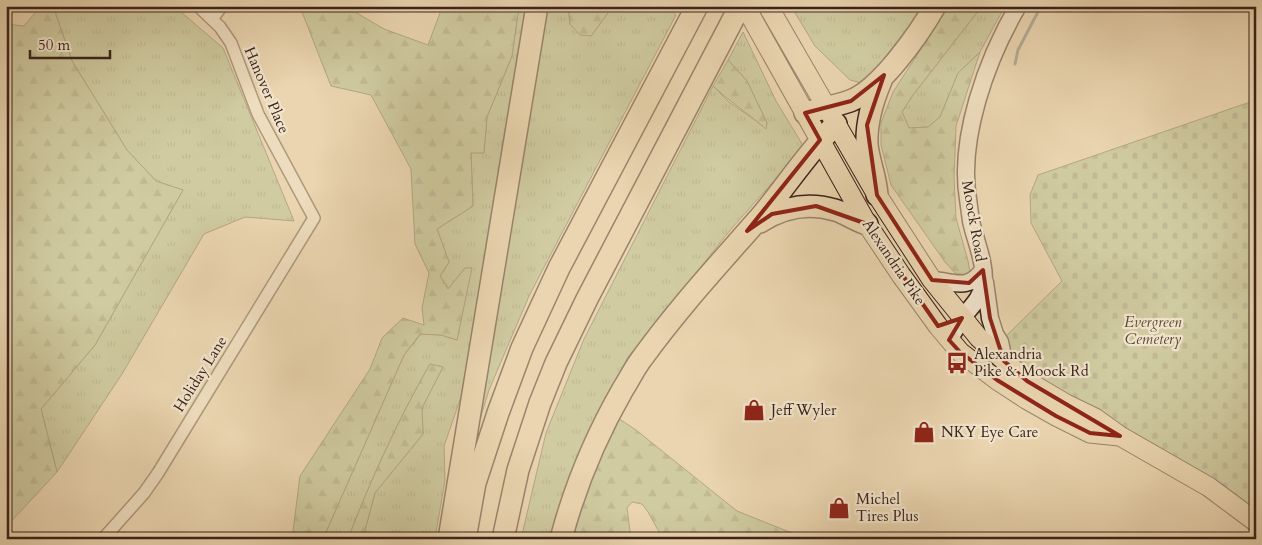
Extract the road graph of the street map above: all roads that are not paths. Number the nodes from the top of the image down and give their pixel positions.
1 (198, 6) edge
2 (222, 6) edge
3 (537, 6) edge
4 (697, 6) edge
5 (740, 6) edge
6 (745, 6) edge
7 (768, 6) edge
8 (935, 6) edge
9 (1018, 6) edge
10 (212, 19) junction
11 (884, 75) junction
12 (805, 113) junction
13 (831, 116) junction
14 (820, 140) junction
15 (877, 195) junction
16 (314, 218) joint
17 (867, 224) junction
18 (747, 231) junction
19 (983, 270) junction
20 (932, 280) junction
21 (962, 318) junction
22 (944, 333) junction
23 (1004, 361) junction
24 (1120, 436) junction
25 (1256, 522) edge
26 (103, 539) edge
27 (449, 539) edge
28 (465, 539) edge
29 (503, 539) edge
30 (561, 539) edge

1 - 10 street, Hanover Place
2 - 10 street
3 - 27 highway
4 - 28 highway
5 - 29 highway
6 - 12 main road, Alexandria Pike
7 - 13 main road, Alexandria Pike
8 - 11 highway
9 - 19 main road, Moock Road
10 - 16 street, Hanover Place
11 - 13 highway
11 - 15 highway
12 - 13 highway
12 - 14 main road, Alexandria Pike
13 - 14 highway
13 - 15 main road, Alexandria Pike
14 - 17 main road, Alexandria Pike
14 - 18 highway
15 - 20 main road, Alexandria Pike
16 - 26 street, Holiday Lane
17 - 18 highway
17 - 22 main road, Alexandria Pike
18 - 30 highway
19 - 20 main road
19 - 21 main road, Moock Road
19 - 23 main road
20 - 21 main road, Alexandria Pike
21 - 22 main road
21 - 23 main road, Alexandria Pike
22 - 24 main road, Alexandria Pike
23 - 24 main road, Alexandria Pike
24 - 25 main road, Alexandria Pike

